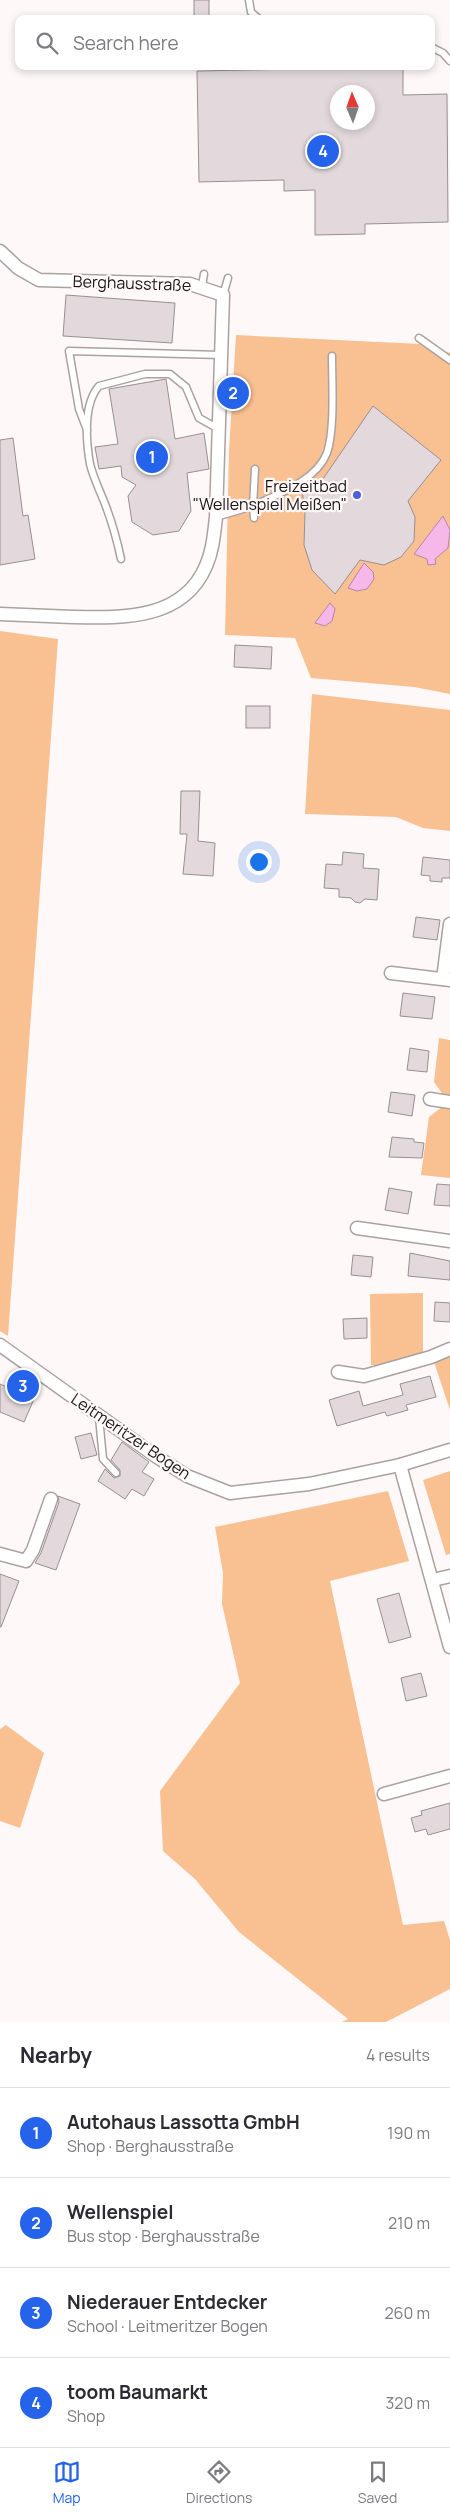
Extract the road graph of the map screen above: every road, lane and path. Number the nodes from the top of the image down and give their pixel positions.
1 (249, 0) edge
2 (255, 15) edge
3 (435, 49) edge
4 (450, 62) edge
5 (0, 251) edge
6 (228, 278) dead end
7 (223, 295) junction
8 (419, 338) dead end
9 (221, 355) junction
10 (332, 356) dead end
11 (450, 360) edge
12 (219, 429) junction
13 (88, 433) junction
14 (255, 469) dead end
15 (253, 506) junction
16 (216, 517) junction
17 (254, 518) dead end
18 (121, 559) dead end
19 (0, 614) edge
20 (450, 924) edge
21 (391, 972) dead end
22 (447, 980) edge
23 (430, 1099) dead end
24 (450, 1102) edge
25 (357, 1228) dead end
26 (450, 1241) edge
27 (0, 1345) edge
28 (450, 1349) edge
29 (338, 1372) dead end
30 (99, 1416) junction
31 (450, 1450) edge
32 (400, 1465) junction
33 (116, 1473) dead end
34 (51, 1499) dead end
35 (0, 1554) edge
36 (450, 1576) edge
37 (433, 1580) junction
38 (450, 1647) edge
39 (450, 1776) edge
40 (384, 1794) dead end

1 - 2 lane
3 - 4 lane
5 - 7 street, Berghausstraße
6 - 7 lane
7 - 9 street
8 - 11 lane
9 - 12 street
9 - 13 lane
10 - 15 lane
12 - 13 lane
12 - 16 street
13 - 18 lane
14 - 15 lane
15 - 16 lane
15 - 17 lane
16 - 19 street
20 - 22 street
21 - 22 street
23 - 24 street
25 - 26 street
27 - 30 street, Leitmeritzer Bogen
28 - 29 street
30 - 32 street, Leitmeritzer Bogen
30 - 33 lane
31 - 32 street, Leitmeritzer Bogen
32 - 37 street
34 - 35 street
36 - 37 street
37 - 38 street
39 - 40 street

